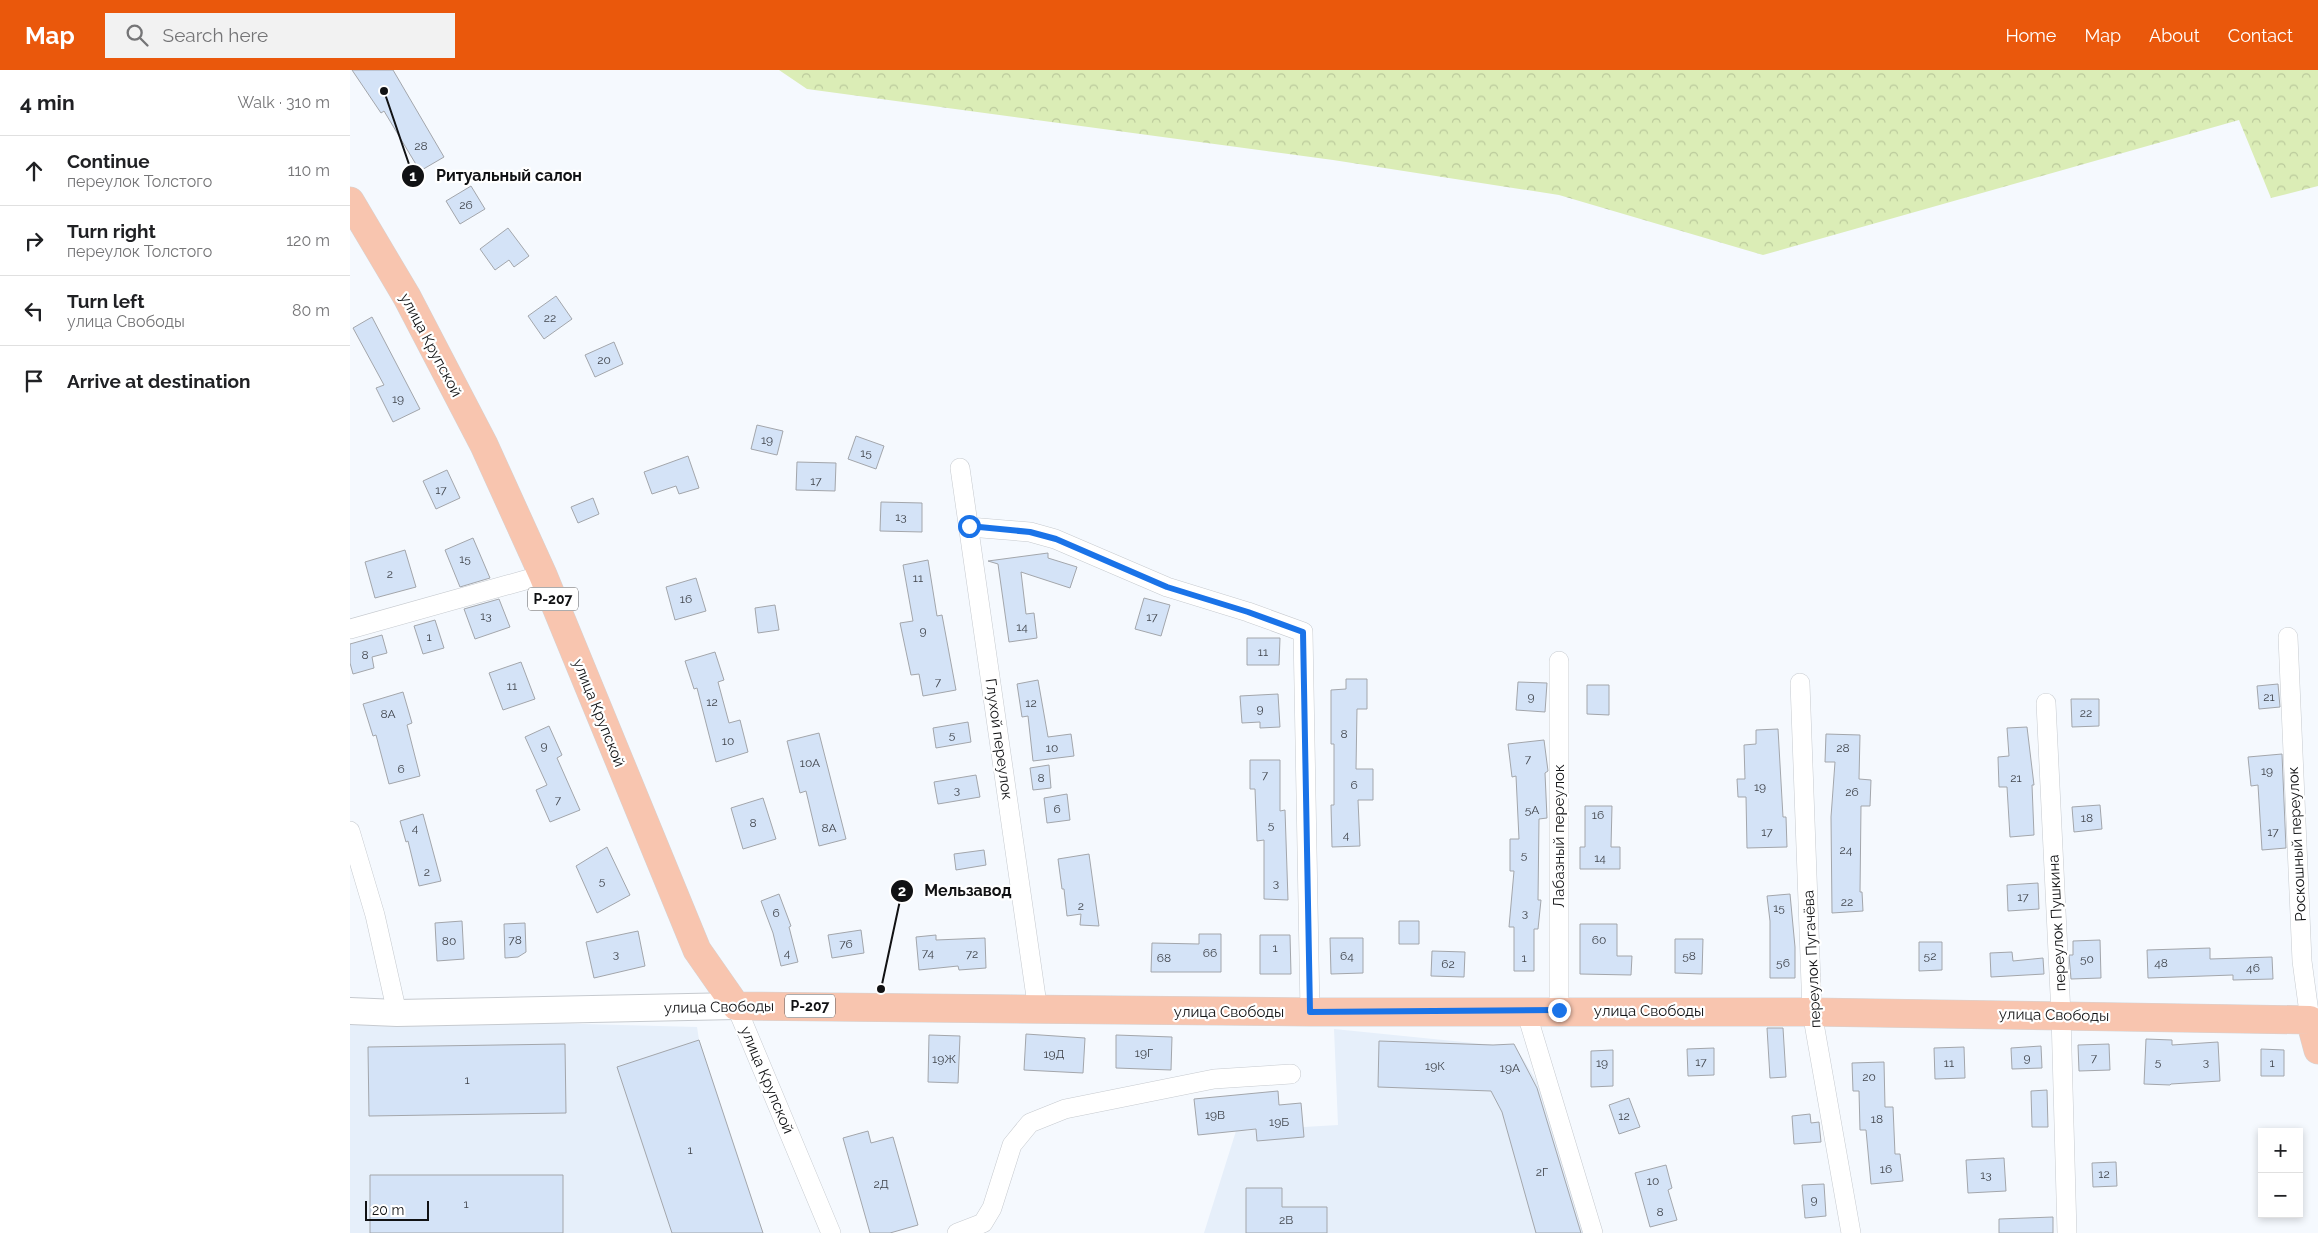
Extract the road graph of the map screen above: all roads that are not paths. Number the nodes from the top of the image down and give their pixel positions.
1 (350, 201) edge
2 (960, 468) dead end
3 (969, 526) junction
4 (543, 575) junction
5 (350, 629) edge
6 (2288, 637) dead end
7 (1559, 661) dead end
8 (1800, 683) dead end
9 (2046, 703) dead end
10 (350, 831) edge
11 (736, 1006) junction
12 (1559, 1010) junction
13 (350, 1011) edge
14 (1038, 1011) junction
15 (1526, 1011) junction
16 (1310, 1012) junction
17 (1812, 1012) junction
18 (397, 1013) junction
19 (2061, 1015) junction
20 (2314, 1020) edge
21 (2318, 1050) edge
22 (1291, 1074) dead end
23 (830, 1233) edge
24 (957, 1233) edge
25 (1593, 1233) edge
26 (1851, 1233) edge
27 (2067, 1233) edge

1 - 4 main road, улица Крупской / Р-207
2 - 3 street, Глухой переулок
3 - 14 street, Глухой переулок
3 - 16 street
4 - 5 street
4 - 11 main road, улица Крупской / Р-207
6 - 20 street, Роскошный переулок
7 - 12 street, Лабазный переулок
8 - 17 street, переулок Пугачёва
9 - 19 street, переулок Пушкина
10 - 18 street
11 - 14 main road, улица Свободы / Р-207
11 - 18 street, улица Свободы
11 - 23 street, улица Крупской
12 - 15 main road, улица Свободы / Р-207
12 - 17 main road, улица Свободы / Р-207
13 - 18 street, улица Свободы
14 - 16 main road, улица Свободы / Р-207
15 - 16 main road, улица Свободы / Р-207
15 - 25 street
17 - 19 main road, улица Свободы / Р-207
17 - 26 street, переулок Пугачёва
19 - 20 main road, улица Свободы / Р-207
19 - 27 street, переулок Пушкина
20 - 21 main road, Роскошный переулок
22 - 24 street

